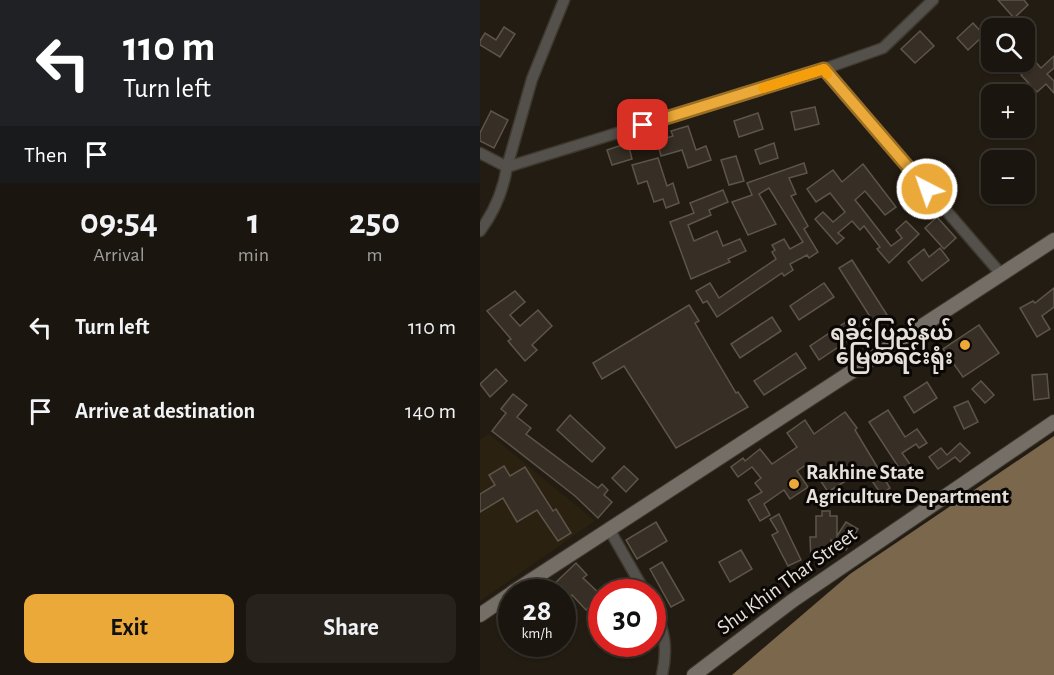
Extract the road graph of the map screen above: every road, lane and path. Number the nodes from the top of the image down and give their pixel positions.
1 (564, 0) edge
2 (933, 0) edge
3 (824, 69) junction
4 (480, 153) edge
5 (507, 167) junction
6 (480, 231) edge
7 (1054, 240) edge
8 (1001, 274) junction
9 (1054, 422) edge
10 (609, 529) junction
11 (533, 579) edge
12 (638, 579) edge
13 (498, 603) edge
14 (480, 615) edge
15 (664, 657) edge
16 (662, 675) edge
17 (694, 675) edge

1 - 5 street
2 - 3 street
3 - 5 street
3 - 8 street
4 - 5 street
5 - 6 street
7 - 8 street
8 - 10 street
9 - 17 street, Shu Khin Thar Street
10 - 11 street
10 - 12 street
13 - 14 street
15 - 16 street

